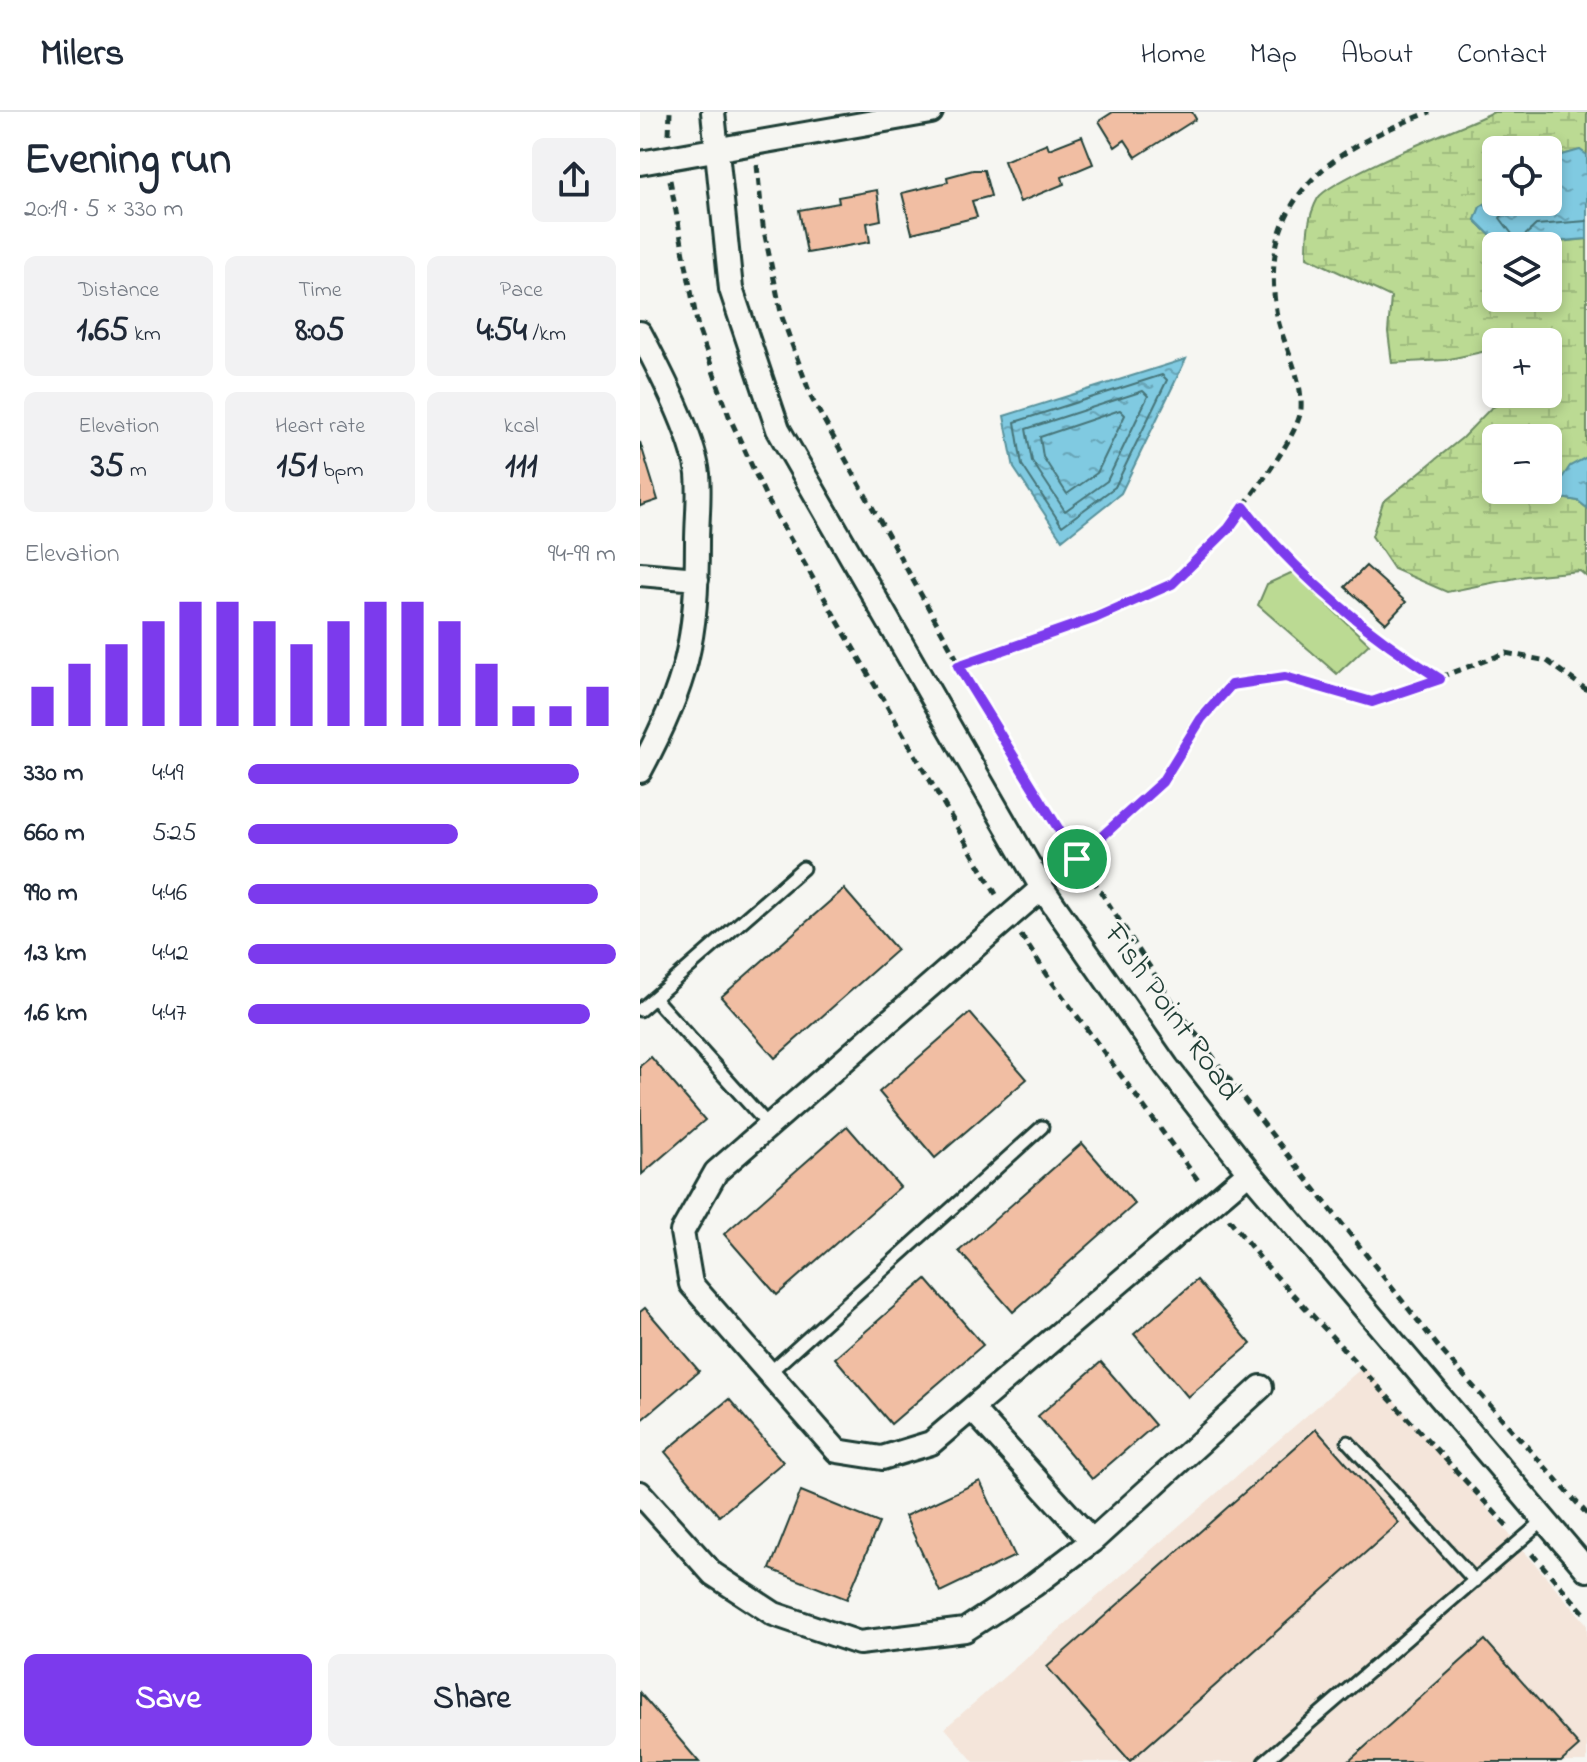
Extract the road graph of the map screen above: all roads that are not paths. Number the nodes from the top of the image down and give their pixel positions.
1 (713, 112) edge
2 (931, 112) edge
3 (715, 151) junction
4 (640, 163) edge
5 (640, 333) edge
6 (640, 574) edge
7 (697, 579) junction
8 (640, 771) edge
9 (803, 868) dead end
10 (1042, 888) junction
11 (654, 998) junction
12 (640, 1010) edge
13 (769, 1126) junction
14 (1042, 1127) dead end
15 (1249, 1172) junction
16 (769, 1373) junction
17 (1261, 1387) dead end
18 (973, 1410) junction
19 (1348, 1442) dead end
20 (640, 1493) edge
21 (1543, 1521) junction
22 (1092, 1541) junction
23 (1587, 1570) edge
24 (1475, 1581) junction
25 (1264, 1762) edge

1 - 3 street, Fish Point Road
2 - 3 street
3 - 4 street
3 - 10 street, Fish Point Road
5 - 7 street
6 - 7 street
7 - 8 street
9 - 11 lane
10 - 13 street
10 - 15 street, Fish Point Road
11 - 12 lane
11 - 13 lane
13 - 16 street
14 - 16 lane
15 - 18 street
15 - 21 street, Fish Point Road
16 - 18 street
17 - 22 street
18 - 22 street
19 - 24 lane
20 - 22 street
21 - 23 street, Fish Point Road
21 - 24 lane
24 - 25 lane

